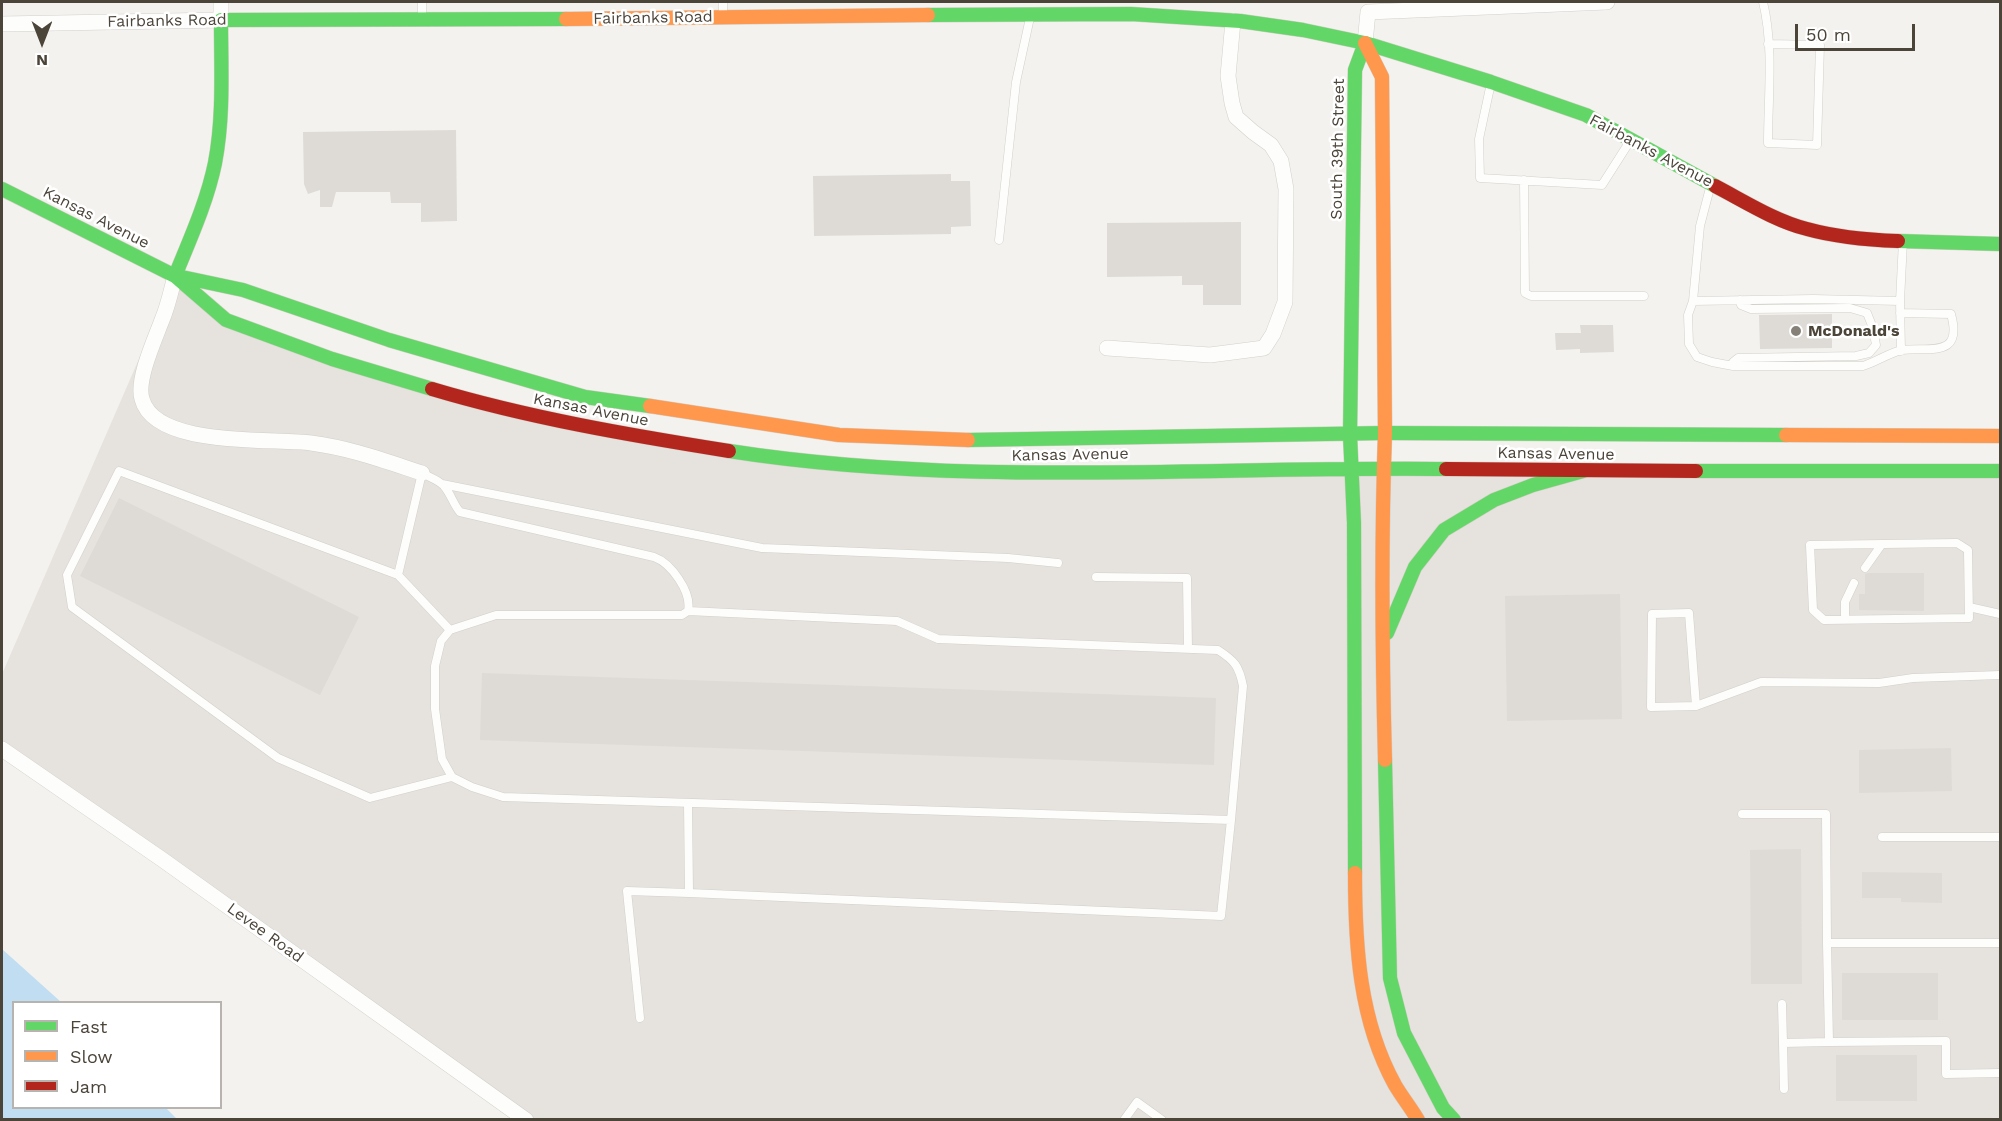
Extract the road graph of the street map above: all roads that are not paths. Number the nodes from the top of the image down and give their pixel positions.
1 (221, 2) edge
2 (422, 2) edge
3 (723, 2) edge
4 (1607, 2) edge
5 (1763, 2) edge
6 (1059, 7) edge
7 (1390, 8) edge
8 (1031, 13) junction
9 (723, 17) junction
10 (221, 20) junction
11 (422, 21) junction
12 (1233, 21) junction
13 (2, 24) edge
14 (1303, 30) joint
15 (1365, 43) junction
16 (1768, 44) junction
17 (1491, 81) junction
18 (1631, 140) junction
19 (1524, 180) junction
20 (1711, 184) junction
21 (2, 189) edge
22 (999, 240) dead end
23 (1903, 241) junction
24 (2001, 244) edge
25 (175, 276) junction
26 (1644, 296) dead end
27 (1740, 300) junction
28 (1693, 301) junction
29 (1900, 301) junction
30 (1900, 313) junction
31 (1107, 348) dead end
32 (1901, 351) junction
33 (1733, 366) junction
34 (1385, 434) junction
35 (1350, 435) junction
36 (2001, 436) edge
37 (1352, 468) junction
38 (1383, 469) junction
39 (1583, 471) junction
40 (2001, 471) edge
41 (422, 473) junction
42 (442, 484) junction
43 (1882, 544) junction
44 (1059, 563) dead end
45 (1865, 568) dead end
46 (398, 574) junction
47 (1096, 577) dead end
48 (1854, 583) dead end
49 (1969, 608) junction
50 (688, 611) junction
51 (2001, 614) edge
52 (1845, 619) junction
53 (450, 630) junction
54 (1382, 644) junction
55 (1188, 649) junction
56 (2001, 675) edge
57 (1696, 706) junction
58 (2, 748) edge
59 (452, 777) junction
60 (688, 803) junction
61 (1742, 814) dead end
62 (1231, 820) junction
63 (1882, 837) dead end
64 (2001, 837) edge
65 (689, 892) junction
66 (1827, 943) junction
67 (2001, 943) edge
68 (1782, 1004) dead end
69 (640, 1017) dead end
70 (1829, 1042) junction
71 (1783, 1043) junction
72 (2001, 1072) edge
73 (1784, 1089) dead end
74 (526, 1119) edge
75 (1124, 1119) edge
76 (1162, 1119) edge
77 (1418, 1119) edge
78 (1454, 1119) edge

1 - 10 street
2 - 11 lane
3 - 9 lane
4 - 7 street
5 - 16 lane
6 - 8 main road, Fairbanks Road
6 - 12 main road, Fairbanks Road
7 - 15 street
8 - 9 main road, Fairbanks Road
8 - 22 lane
9 - 11 main road, Fairbanks Road
10 - 11 main road, Fairbanks Road
10 - 13 street, Fairbanks Road
10 - 25 main road
12 - 14 main road, Fairbanks Road
12 - 31 street
14 - 15 main road, Fairbanks Avenue
15 - 17 main road, Fairbanks Avenue
15 - 34 main road
15 - 35 main road, South 39th Street
16 - 16 lane
17 - 18 main road, Fairbanks Avenue
17 - 19 lane
18 - 19 lane
18 - 20 main road, Fairbanks Avenue
19 - 26 lane
20 - 23 main road, Fairbanks Avenue
20 - 28 lane
21 - 25 main road, Kansas Avenue
23 - 24 main road, Fairbanks Avenue
23 - 29 lane
25 - 35 main road, Kansas Avenue
25 - 37 main road, Kansas Avenue
25 - 41 street
27 - 28 lane
27 - 29 lane
27 - 33 lane
28 - 33 lane
29 - 30 lane
30 - 32 lane
30 - 32 lane
32 - 33 lane
34 - 35 main road, Kansas Avenue
34 - 36 main road, Kansas Avenue
34 - 38 main road
35 - 37 main road, South 39th Street
37 - 38 main road, Kansas Avenue
37 - 77 main road, South 39th Street
38 - 39 main road, Kansas Avenue
38 - 54 main road
39 - 40 main road, Kansas Avenue
39 - 54 main road
41 - 42 lane
41 - 46 lane
42 - 44 lane
42 - 50 lane
43 - 45 lane
43 - 49 lane
43 - 52 lane
46 - 53 lane
46 - 59 lane
47 - 55 lane
48 - 52 lane
49 - 51 lane
49 - 52 lane
50 - 53 lane
50 - 55 lane
53 - 59 lane
54 - 78 main road
55 - 62 lane
56 - 57 lane
57 - 57 lane
58 - 74 street, Levee Road
59 - 60 lane
60 - 62 lane
60 - 65 lane
61 - 66 lane
62 - 65 lane
63 - 64 lane
65 - 69 lane
66 - 67 lane
66 - 70 lane
68 - 71 lane
70 - 71 lane
70 - 72 lane
71 - 73 lane
75 - 76 lane

